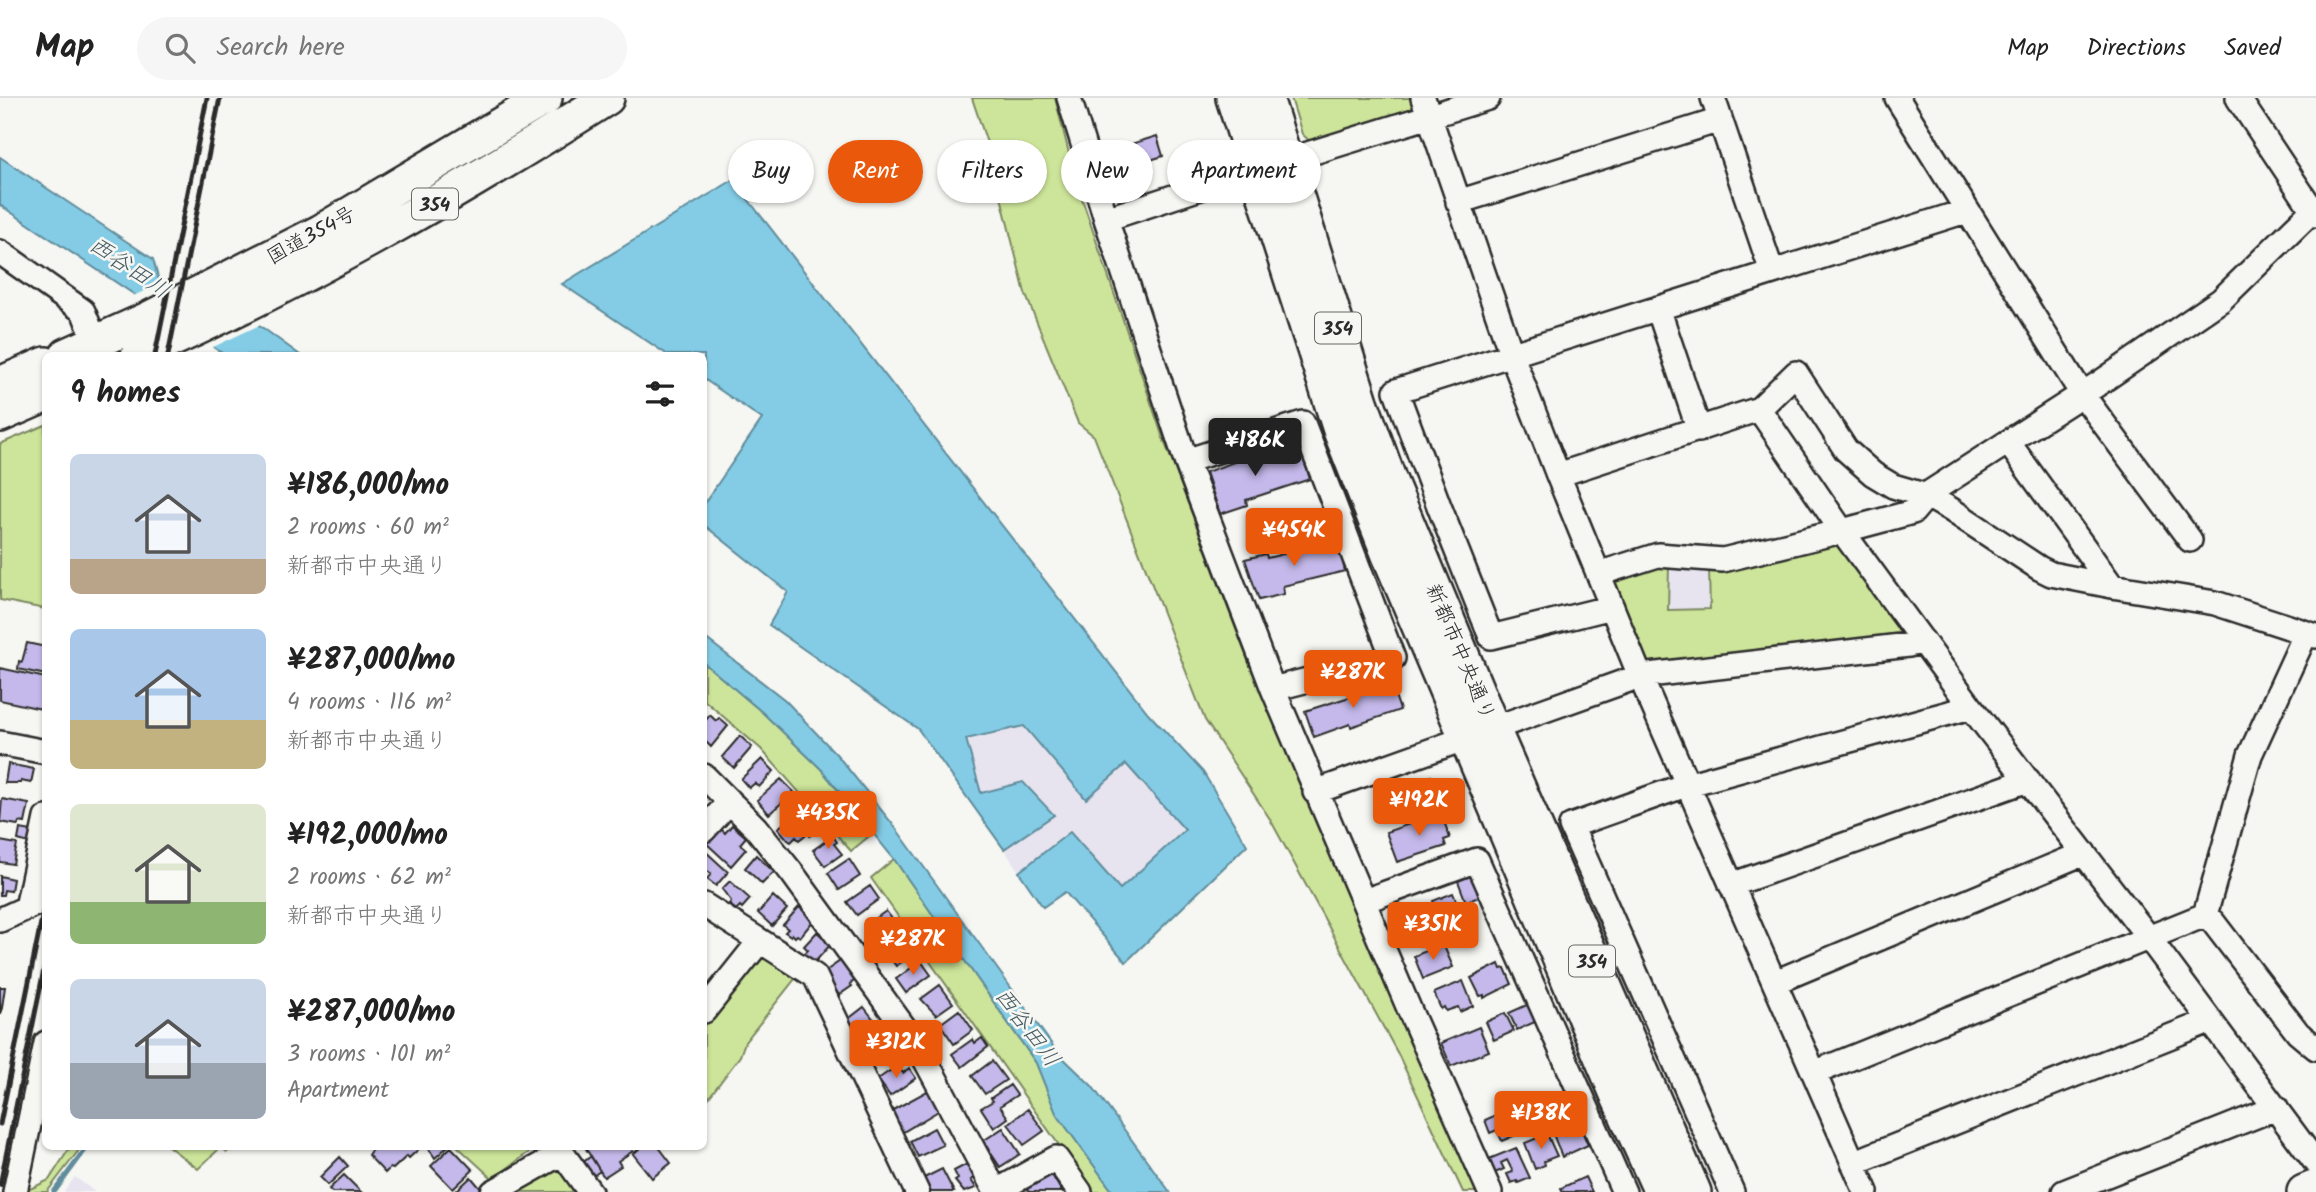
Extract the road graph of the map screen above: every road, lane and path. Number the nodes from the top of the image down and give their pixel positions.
1 (545, 98) edge
2 (607, 98) edge
3 (1069, 98) edge
4 (1233, 98) edge
5 (1266, 98) edge
6 (1489, 98) edge
7 (1897, 98) edge
8 (2238, 98) edge
9 (1426, 107) edge
10 (1717, 109) edge
11 (1256, 140) edge
12 (1269, 140) edge
13 (1321, 146) edge
14 (1167, 199) edge
15 (1458, 202) junction
16 (1280, 203) edge
17 (1966, 211) junction
18 (2314, 212) edge
19 (1106, 219) junction
20 (0, 252) edge
21 (1772, 272) junction
22 (1658, 309) junction
23 (88, 351) edge
24 (145, 352) edge
25 (1513, 356) junction
26 (42, 366) edge
27 (0, 383) edge
28 (2082, 394) junction
29 (42, 397) edge
30 (1759, 409) junction
31 (0, 415) edge
32 (1699, 429) junction
33 (2008, 442) junction
34 (1186, 461) junction
35 (1558, 475) junction
36 (1927, 496) junction
37 (1842, 531) junction
38 (2190, 540) dead end
39 (1598, 574) junction
40 (2112, 586) junction
41 (1612, 607) junction
42 (2311, 634) edge
43 (1923, 641) junction
44 (1640, 676) junction
45 (1273, 689) junction
46 (1971, 707) junction
47 (1480, 734) junction
48 (0, 743) edge
49 (42, 751) edge
50 (707, 779) edge
51 (2028, 780) junction
52 (1686, 785) junction
53 (1315, 792) junction
54 (730, 801) junction
55 (707, 827) edge
56 (42, 852) edge
57 (2084, 853) junction
58 (1731, 885) junction
59 (1364, 901) junction
60 (36, 903) edge
61 (707, 907) edge
62 (2205, 915) junction
63 (0, 920) edge
64 (2149, 938) junction
65 (759, 942) junction
66 (1775, 982) junction
67 (707, 1007) edge
68 (2209, 1021) junction
69 (2316, 1048) edge
70 (42, 1062) edge
71 (1815, 1073) junction
72 (2276, 1108) junction
73 (568, 1150) edge
74 (1853, 1163) junction
75 (2316, 1163) edge
76 (2316, 1187) edge
77 (15, 1192) edge
78 (493, 1192) edge
79 (590, 1192) edge
80 (918, 1192) edge
81 (996, 1192) edge
82 (1080, 1192) edge
83 (1490, 1192) edge
84 (1623, 1192) edge
85 (1661, 1192) edge
86 (1694, 1192) edge
87 (1732, 1192) edge
88 (1866, 1192) edge
89 (2064, 1192) edge
90 (2304, 1192) edge

1 - 23 highway, 国道354号 / 354
2 - 24 highway, 国道354号 / 354
3 - 19 street
4 - 11 highway, 新都市中央通り / 354
5 - 12 highway, 新都市中央通り / 354
6 - 9 street
7 - 17 street
8 - 18 street
9 - 13 street
9 - 15 street
10 - 15 street
10 - 21 street
14 - 19 street
15 - 25 street
16 - 47 highway, 新都市中央通り / 354
17 - 21 street
17 - 28 street
18 - 28 street
19 - 34 street
20 - 23 street
21 - 22 street
22 - 25 street
22 - 32 street
25 - 35 street
25 - 41 street
26 - 27 highway
28 - 33 street
28 - 38 street
29 - 31 highway
30 - 32 street
30 - 36 street
30 - 37 street
32 - 35 street
33 - 36 street
33 - 40 street
34 - 45 street
34 - 45 street
35 - 39 street
36 - 37 street
36 - 40 street
37 - 39 street
37 - 43 street
39 - 41 street
40 - 42 street
41 - 44 street
42 - 62 street
43 - 44 street
43 - 46 street
44 - 47 street
44 - 52 street
45 - 53 street
46 - 51 street
46 - 52 street
47 - 53 street
47 - 85 highway, 新都市中央通り / 354
47 - 86 highway, 新都市中央通り / 354
48 - 49 street
50 - 54 street
51 - 57 street
51 - 58 street
52 - 58 street
52 - 87 street
53 - 59 street
54 - 55 street
54 - 81 street
56 - 60 street
57 - 64 street
57 - 66 street
58 - 66 street
59 - 83 street
59 - 84 street
60 - 63 street
61 - 65 street
62 - 64 street
62 - 69 street
64 - 68 street
64 - 71 street
65 - 67 street
65 - 80 street
66 - 71 street
68 - 72 street
68 - 74 street
70 - 77 street
71 - 74 street
72 - 75 street
72 - 89 street
73 - 78 street
73 - 79 street
74 - 88 street
76 - 90 highway
81 - 82 street

